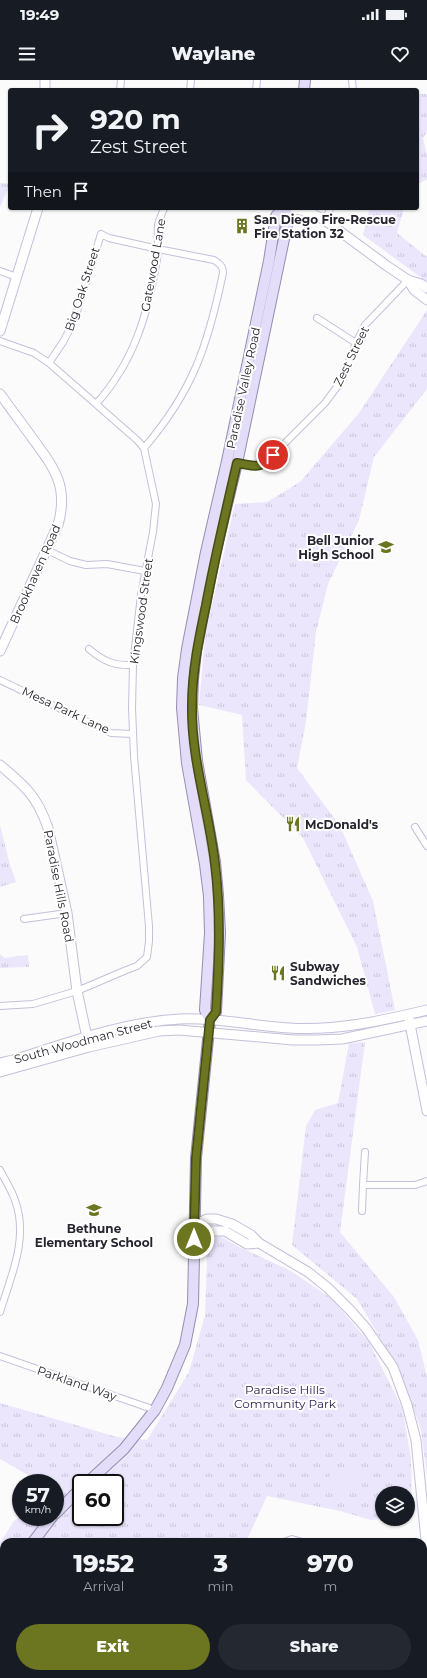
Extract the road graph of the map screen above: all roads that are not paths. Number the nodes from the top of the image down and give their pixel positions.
1 (37, 210) edge
2 (163, 210) edge
3 (283, 210) edge
4 (286, 210) edge
5 (300, 210) edge
6 (329, 210) edge
7 (326, 221) junction
8 (158, 249) junction
9 (0, 271) edge
10 (17, 277) junction
11 (408, 280) junction
12 (427, 288) edge
13 (427, 300) edge
14 (317, 318) dead end
15 (0, 331) edge
16 (0, 341) edge
17 (356, 343) junction
18 (49, 363) junction
19 (0, 394) edge
20 (96, 404) junction
21 (144, 448) junction
22 (237, 463) junction
23 (47, 550) junction
24 (145, 571) junction
25 (89, 649) dead end
26 (0, 651) edge
27 (133, 665) junction
28 (0, 680) edge
29 (133, 734) junction
30 (0, 765) edge
31 (415, 827) dead end
32 (427, 846) edge
33 (67, 913) junction
34 (24, 919) dead end
35 (77, 992) junction
36 (0, 1006) edge
37 (427, 1010) edge
38 (408, 1015) junction
39 (210, 1020) junction
40 (427, 1021) edge
41 (410, 1024) junction
42 (209, 1032) junction
43 (87, 1037) junction
44 (89, 1047) junction
45 (0, 1063) edge
46 (0, 1072) edge
47 (427, 1111) edge
48 (365, 1152) dead end
49 (0, 1170) edge
50 (427, 1181) edge
51 (363, 1185) junction
52 (362, 1211) dead end
53 (194, 1226) junction
54 (0, 1312) edge
55 (0, 1356) edge
56 (155, 1410) junction
57 (97, 1474) edge
58 (72, 1497) edge
59 (64, 1505) edge
60 (45, 1526) edge
61 (36, 1538) edge
62 (425, 1538) edge

1 - 10 street
2 - 8 street, Gatewood Lane
3 - 39 main road, Paradise Valley Road
4 - 22 main road, Paradise Valley Road
5 - 7 street
6 - 7 street
7 - 11 street
8 - 18 street, Big Oak Street
8 - 20 street, Gatewood Lane
8 - 21 street
9 - 10 street
10 - 15 street
11 - 12 street
11 - 13 street
11 - 17 street, Zest Street
14 - 17 street
16 - 18 street
17 - 22 street, Zest Street
18 - 20 street
19 - 23 street, Brookhaven Road
20 - 21 street
21 - 24 street, Kingswood Street
22 - 39 main road, Paradise Valley Road
23 - 24 street
23 - 26 street, Brookhaven Road
24 - 27 street, Kingswood Street
25 - 27 street
27 - 29 street, Kingswood Street
28 - 29 street, Mesa Park Lane
29 - 35 street, Kingswood Street
30 - 33 street, Paradise Hills Road
31 - 32 street
33 - 34 street
33 - 35 street, Paradise Hills Road
35 - 36 street
35 - 43 street, Paradise Hills Road
37 - 38 street, South Woodman Street
38 - 39 street, South Woodman Street
38 - 41 street
39 - 42 main road, Paradise Valley Road
39 - 43 street, South Woodman Street
40 - 41 street, South Woodman Street
41 - 42 street, South Woodman Street
41 - 47 street
42 - 44 street, South Woodman Street
42 - 53 main road, Paradise Valley Road
43 - 44 street, Paradise Hills Road
43 - 45 street, South Woodman Street
44 - 46 street, South Woodman Street
48 - 51 street
49 - 54 street
50 - 51 street
51 - 52 street
53 - 56 main road, Paradise Valley Road
53 - 62 street
55 - 56 street, Parkland Way
56 - 57 main road, Paradise Valley Road
58 - 59 main road
60 - 61 main road

